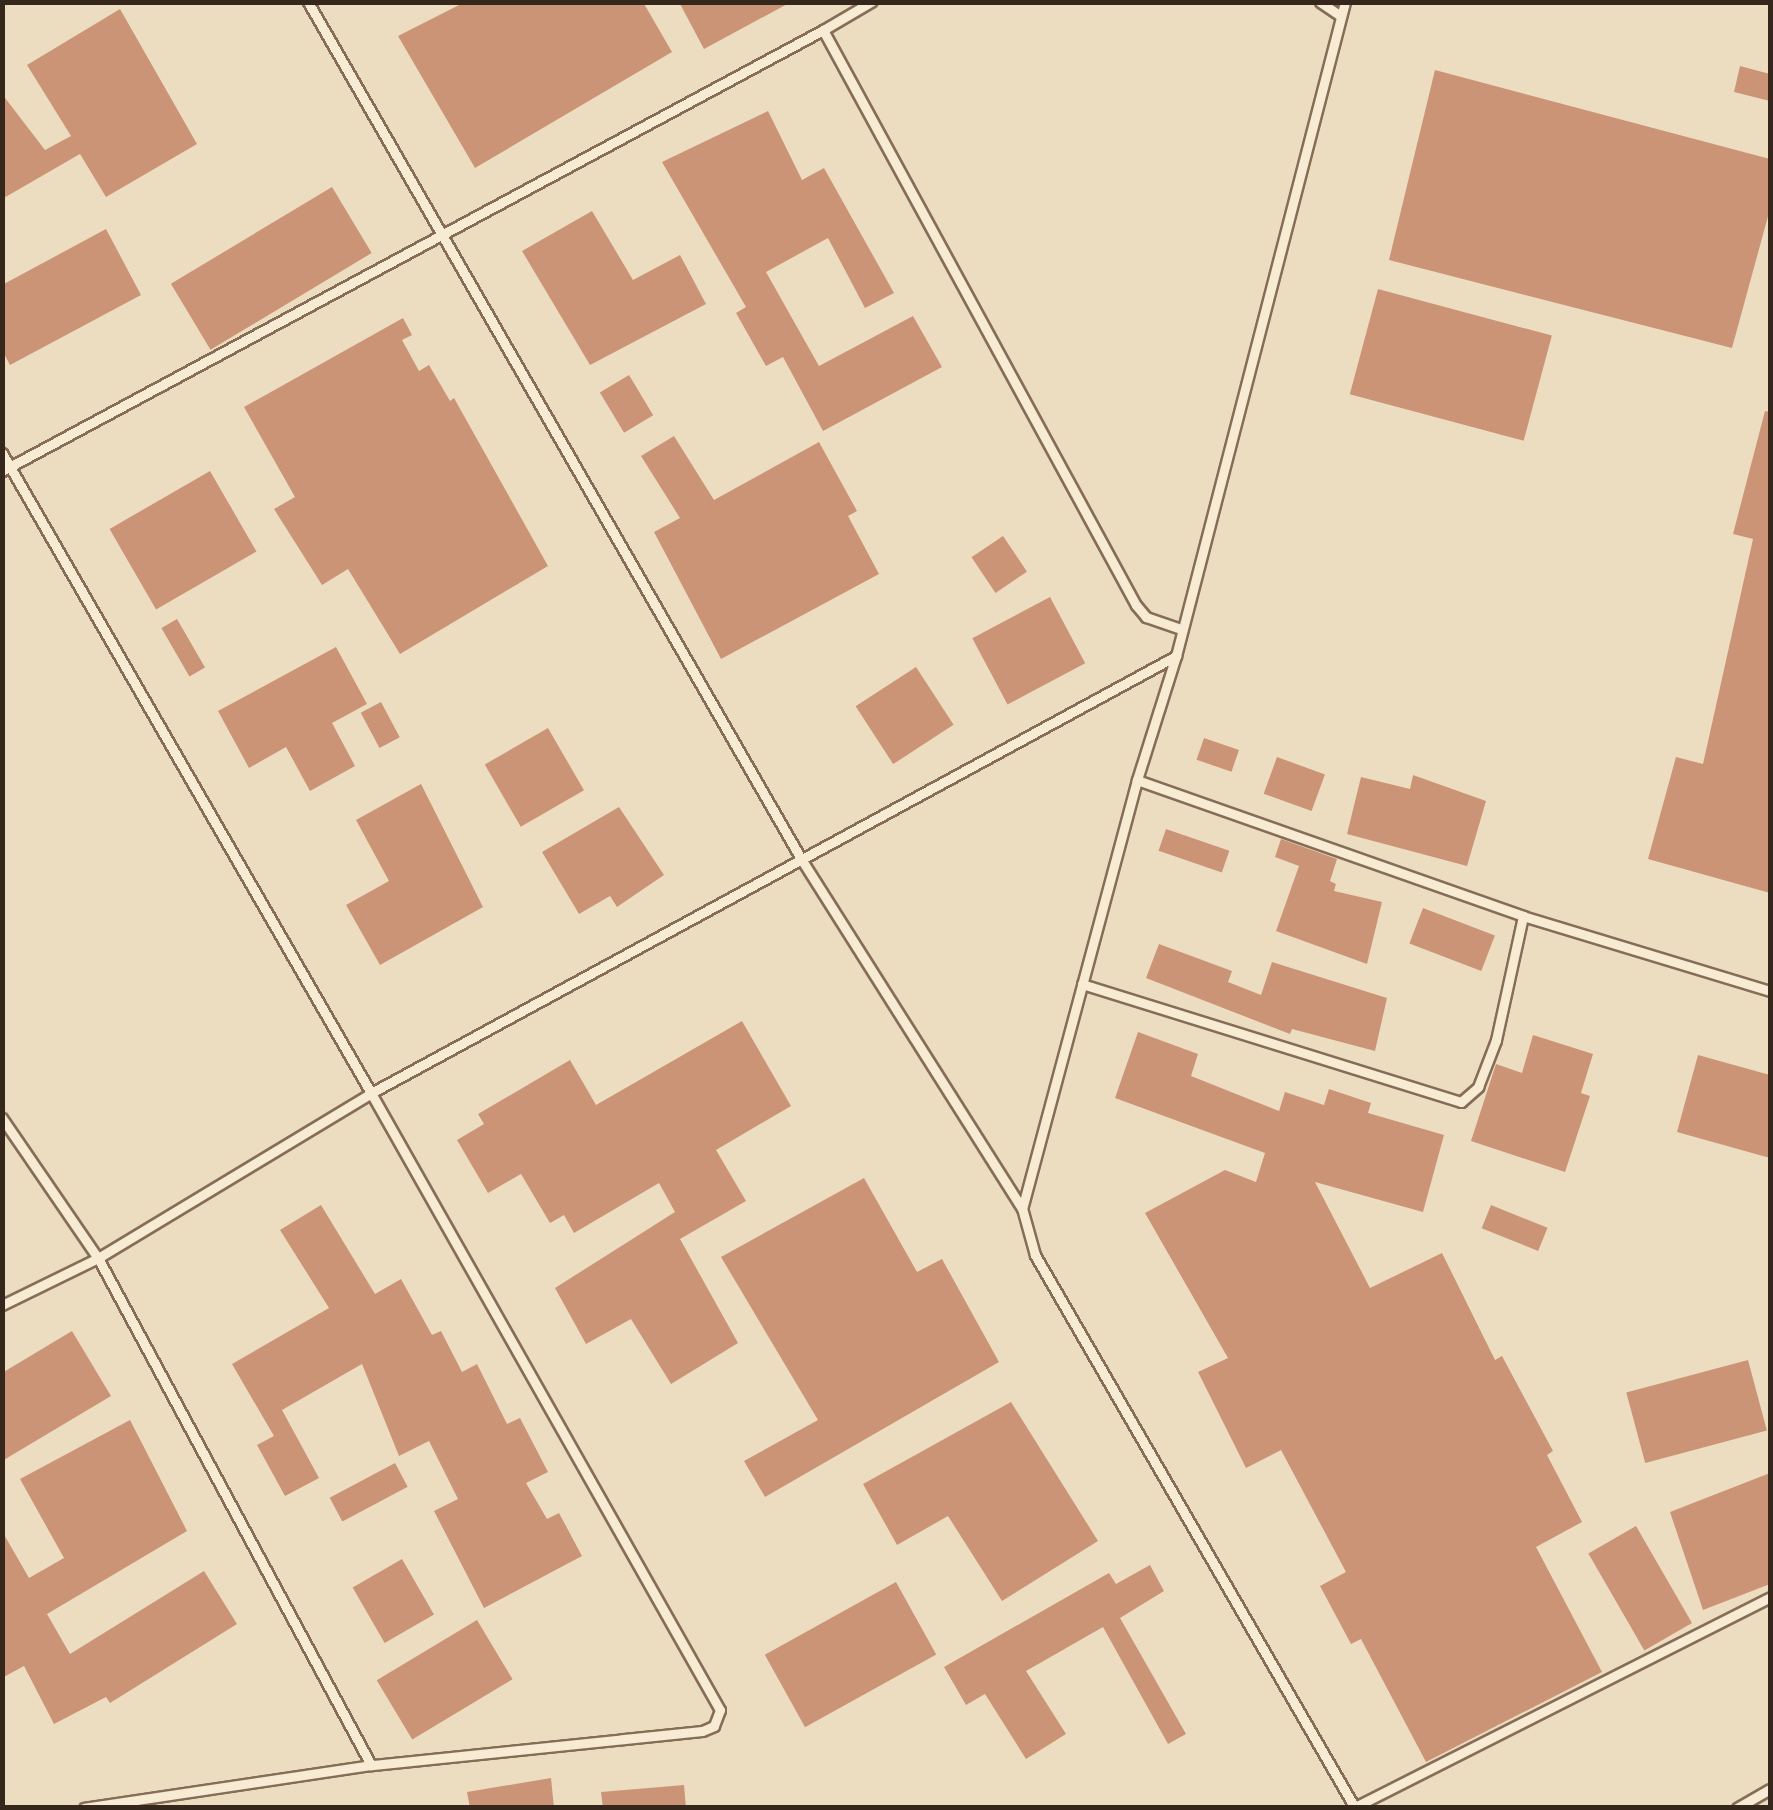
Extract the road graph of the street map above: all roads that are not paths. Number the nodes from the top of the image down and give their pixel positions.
1 (308, 2) edge
2 (871, 2) edge
3 (1320, 2) edge
4 (1345, 2) edge
5 (1341, 16) junction
6 (823, 30) junction
7 (442, 236) junction
8 (2, 453) edge
9 (7, 469) edge
10 (1181, 629) junction
11 (1176, 656) junction
12 (1136, 780) junction
13 (803, 862) junction
14 (1524, 916) junction
15 (1082, 984) junction
16 (1770, 991) edge
17 (372, 1093) junction
18 (2, 1118) edge
19 (1022, 1208) junction
20 (98, 1258) junction
21 (2, 1304) edge
22 (1770, 1596) edge
23 (372, 1765) junction
24 (1770, 1789) edge
25 (1355, 1807) edge
26 (84, 1808) edge
27 (1738, 1808) edge

1 - 7 lane
2 - 6 lane
3 - 5 lane
4 - 5 lane
5 - 10 lane
6 - 7 lane
6 - 10 lane
7 - 9 lane
7 - 13 lane
8 - 9 lane
9 - 17 lane
10 - 11 lane
11 - 12 lane
11 - 13 lane
12 - 14 lane
12 - 15 lane
13 - 17 lane
13 - 19 lane
14 - 15 lane
14 - 16 lane
15 - 19 lane
17 - 20 lane
17 - 23 lane
18 - 20 lane
19 - 25 lane
20 - 21 lane
20 - 23 lane
22 - 25 lane
23 - 26 lane
24 - 27 lane

